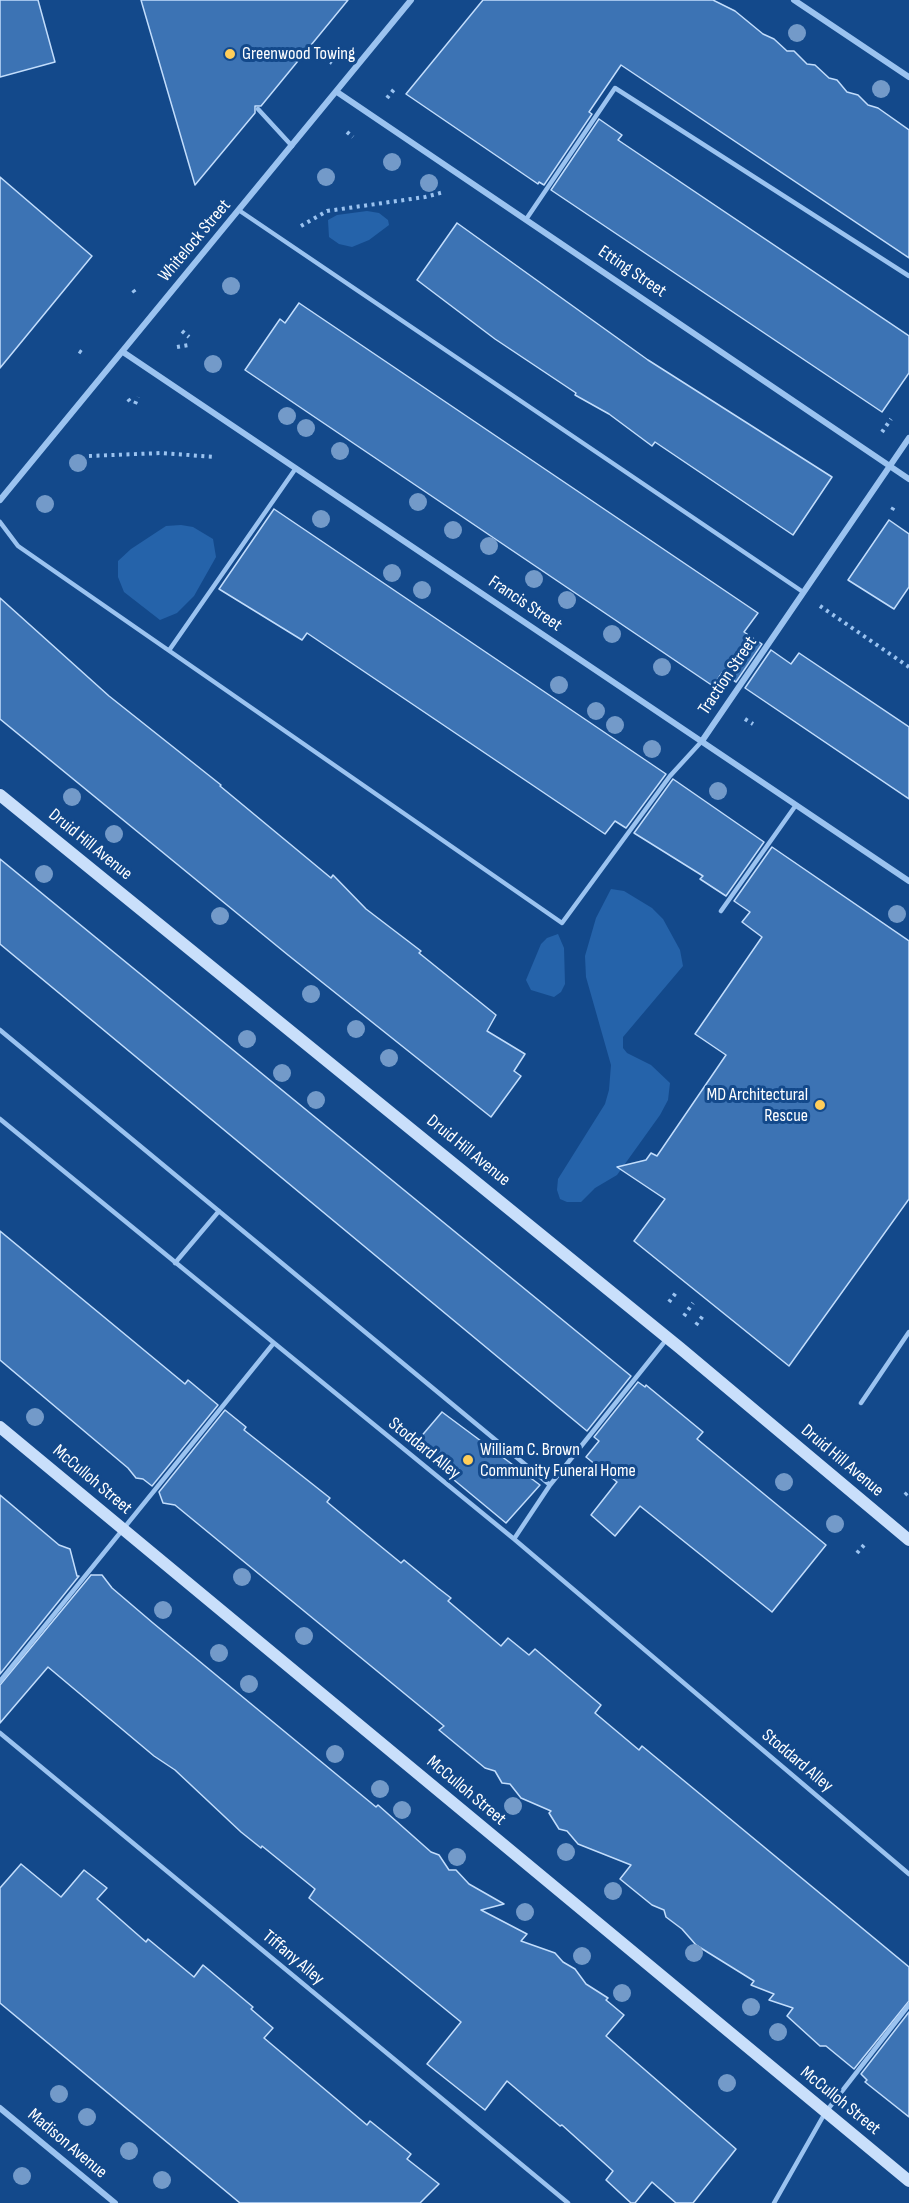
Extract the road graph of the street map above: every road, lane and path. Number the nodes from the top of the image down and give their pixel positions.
1 (411, 0) edge
2 (794, 0) edge
3 (909, 76) edge
4 (396, 87) dead end
5 (337, 92) junction
6 (384, 100) dead end
7 (258, 109) dead end
8 (346, 132) dead end
9 (353, 137) dead end
10 (292, 146) junction
11 (471, 180) junction
12 (240, 211) junction
13 (527, 218) junction
14 (286, 242) junction
15 (909, 276) edge
16 (182, 331) dead end
17 (189, 337) dead end
18 (189, 345) dead end
19 (177, 347) dead end
20 (123, 352) junction
21 (138, 397) dead end
22 (128, 399) dead end
23 (891, 419) dead end
24 (882, 432) dead end
25 (909, 438) edge
26 (89, 456) dead end
27 (215, 457) dead end
28 (890, 466) junction
29 (296, 468) junction
30 (909, 478) edge
31 (0, 500) edge
32 (895, 504) dead end
33 (892, 510) dead end
34 (0, 522) edge
35 (803, 592) junction
36 (819, 606) dead end
37 (170, 650) junction
38 (909, 667) edge
39 (746, 719) dead end
40 (753, 724) dead end
41 (702, 741) junction
42 (0, 795) edge
43 (796, 805) junction
44 (909, 881) edge
45 (722, 911) dead end
46 (0, 1030) edge
47 (0, 1119) edge
48 (219, 1211) junction
49 (175, 1263) junction
50 (678, 1290) dead end
51 (669, 1302) dead end
52 (693, 1303) dead end
53 (705, 1313) dead end
54 (684, 1316) dead end
55 (696, 1325) dead end
56 (909, 1332) edge
57 (667, 1338) junction
58 (273, 1344) junction
59 (861, 1403) dead end
60 (0, 1427) edge
61 (550, 1485) junction
62 (909, 1491) edge
63 (905, 1495) dead end
64 (122, 1528) junction
65 (514, 1539) junction
66 (909, 1540) edge
67 (864, 1544) dead end
68 (857, 1553) dead end
69 (0, 1681) edge
70 (0, 1733) edge
71 (909, 1874) edge
72 (909, 2005) edge
73 (0, 2108) edge
74 (825, 2113) junction
75 (909, 2181) edge
76 (115, 2203) edge
77 (568, 2203) edge
78 (774, 2203) edge

1 - 5 street, Whitelock Street
2 - 3 street
4 - 6 path
5 - 10 street, Whitelock Street
5 - 11 street, Etting Street
7 - 10 lane
8 - 9 path
10 - 12 street, Whitelock Street
11 - 13 street, Etting Street
11 - 14 path
12 - 14 lane
12 - 20 street, Whitelock Street
13 - 15 lane
13 - 28 street, Etting Street
14 - 35 lane
16 - 17 path
18 - 19 path
20 - 29 street, Francis Street
20 - 31 street, Whitelock Street
21 - 22 path
23 - 24 path
25 - 28 street, Traction Street
26 - 27 path
28 - 30 street, Etting Street
28 - 35 street, Traction Street
29 - 37 lane
29 - 41 street, Francis Street
32 - 33 path
34 - 37 lane
35 - 41 street, Traction Street
36 - 38 path
37 - 41 lane, Traction Street
39 - 40 path
41 - 43 street, Francis Street
42 - 57 main road, Druid Hill Avenue
43 - 44 street, Francis Street
43 - 45 lane
46 - 48 lane
47 - 49 lane, Stoddard Alley
48 - 49 lane
48 - 61 lane
49 - 58 lane, Stoddard Alley
50 - 51 path
52 - 54 path
53 - 55 path
56 - 59 lane
57 - 61 lane
57 - 66 main road, Druid Hill Avenue
58 - 64 lane
58 - 65 lane, Stoddard Alley
60 - 64 main road, McCulloh Street
61 - 65 lane
62 - 63 path
64 - 69 lane
64 - 74 main road, McCulloh Street
65 - 71 lane, Stoddard Alley
67 - 68 path
70 - 77 lane, Tiffany Alley
72 - 74 lane
73 - 76 street, Madison Avenue
74 - 75 main road, McCulloh Street
74 - 78 lane

